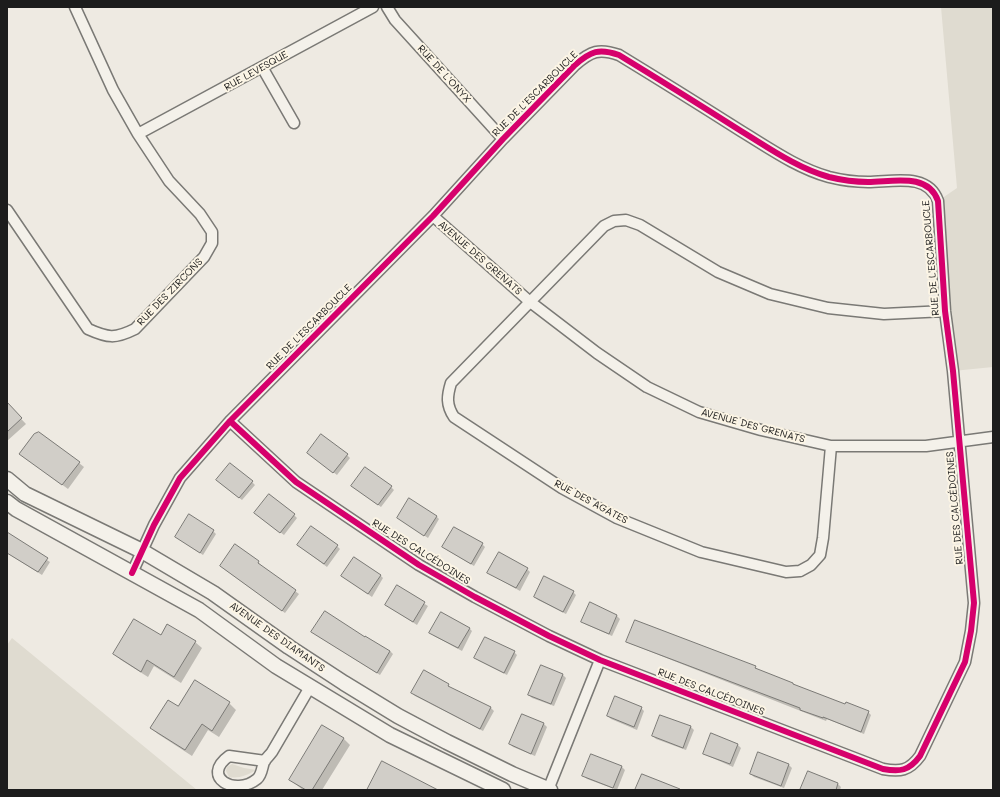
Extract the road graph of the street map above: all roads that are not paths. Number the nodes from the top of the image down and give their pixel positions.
1 (75, 7) edge
2 (373, 7) edge
3 (387, 7) edge
4 (262, 67) junction
5 (294, 123) dead end
6 (138, 134) junction
7 (503, 139) junction
8 (7, 210) edge
9 (433, 216) junction
10 (529, 301) junction
11 (945, 311) junction
12 (230, 421) junction
13 (993, 437) edge
14 (960, 442) junction
15 (831, 446) junction
16 (7, 479) edge
17 (7, 502) edge
18 (142, 551) junction
19 (132, 573) junction
20 (600, 660) junction
21 (310, 687) junction
22 (265, 761) junction
23 (503, 790) edge
24 (549, 790) edge

1 - 6 street, RUE DES ZIRCONS
2 - 4 street, RUE LEVESQUE
3 - 7 street, RUE DE L'ONYX
4 - 5 street
4 - 6 street, RUE LEVESQUE
6 - 8 street, RUE DES ZIRCONS
7 - 9 street, RUE DE L'ESCARBOUCLE
7 - 11 street, RUE DE L'ESCARBOUCLE
9 - 10 street, AVENUE DES GRENATS
9 - 12 street, RUE DE L'ESCARBOUCLE
10 - 11 street, RUE DES AGATES
10 - 15 street, AVENUE DES GRENATS
10 - 15 street, RUE DES AGATES
11 - 14 street, RUE DE L'ESCARBOUCLE
12 - 18 street, RUE DE L'ESCARBOUCLE
12 - 20 street, RUE DES CALCÉDOINES
13 - 14 street, AVENUE DES GRENATS
14 - 15 street, AVENUE DES GRENATS
14 - 20 street, RUE DES CALCÉDOINES
16 - 18 street, AVENUE DES DIAMANTS
17 - 19 street
18 - 19 street, RUE DE L'ESCARBOUCLE
18 - 24 street, AVENUE DES DIAMANTS
19 - 21 street
20 - 24 street
21 - 22 street
21 - 23 street
22 - 22 street

